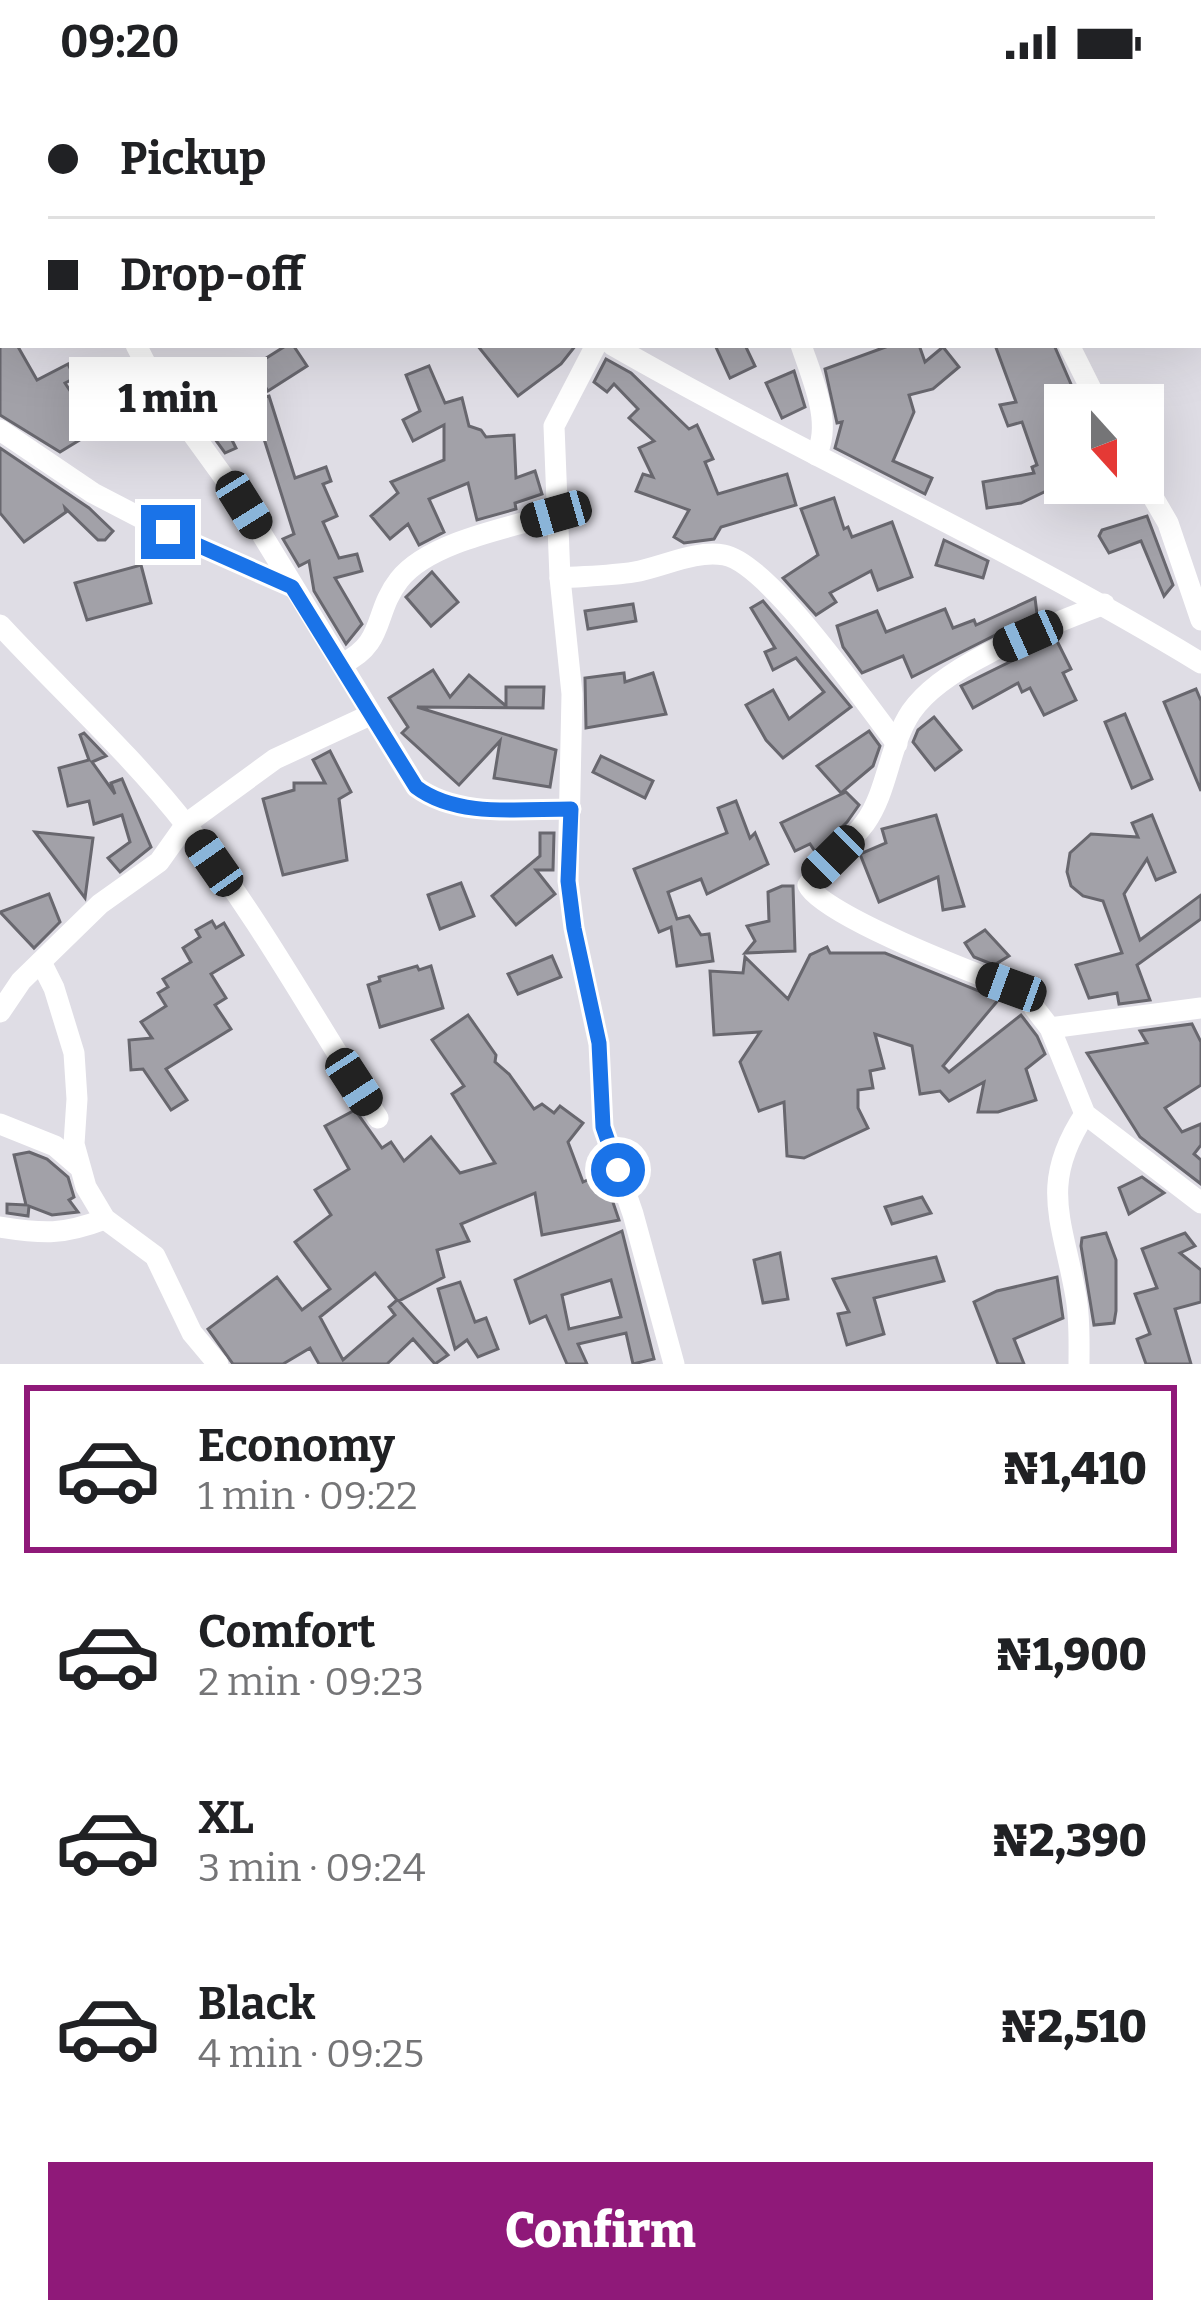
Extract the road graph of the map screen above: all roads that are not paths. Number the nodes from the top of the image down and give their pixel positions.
1 (138, 348) edge
2 (594, 348) edge
3 (619, 348) edge
4 (802, 348) edge
5 (1070, 348) edge
6 (1088, 384) edge
7 (0, 430) edge
8 (816, 455) junction
9 (1157, 504) edge
10 (556, 514) junction
11 (560, 578) junction
12 (292, 587) junction
13 (1104, 604) junction
14 (1201, 620) edge
15 (0, 625) edge
16 (1201, 663) edge
17 (342, 664) junction
18 (370, 716) junction
19 (897, 744) junction
20 (571, 809) junction
21 (186, 824) junction
22 (41, 962) junction
23 (1201, 1008) edge
24 (0, 1012) edge
25 (1051, 1028) junction
26 (1085, 1114) junction
27 (378, 1118) dead end
28 (0, 1124) edge
29 (77, 1165) junction
30 (1201, 1202) edge
31 (105, 1219) junction
32 (0, 1227) edge
33 (218, 1364) edge
34 (674, 1364) edge
35 (1078, 1364) edge

1 - 12 street
2 - 10 street
3 - 8 street
4 - 8 street
5 - 6 street
7 - 12 street
8 - 13 street
9 - 14 street
10 - 11 street
10 - 17 street
11 - 19 street
11 - 20 street
12 - 17 street
13 - 16 street
13 - 19 street
15 - 21 street
17 - 18 street
18 - 20 street
18 - 21 street
19 - 25 street
20 - 34 street
21 - 22 street
21 - 27 street
22 - 24 street
22 - 29 street
23 - 25 street
25 - 26 street
26 - 30 street
26 - 35 street
28 - 29 street
29 - 31 street
31 - 32 street
31 - 33 street

